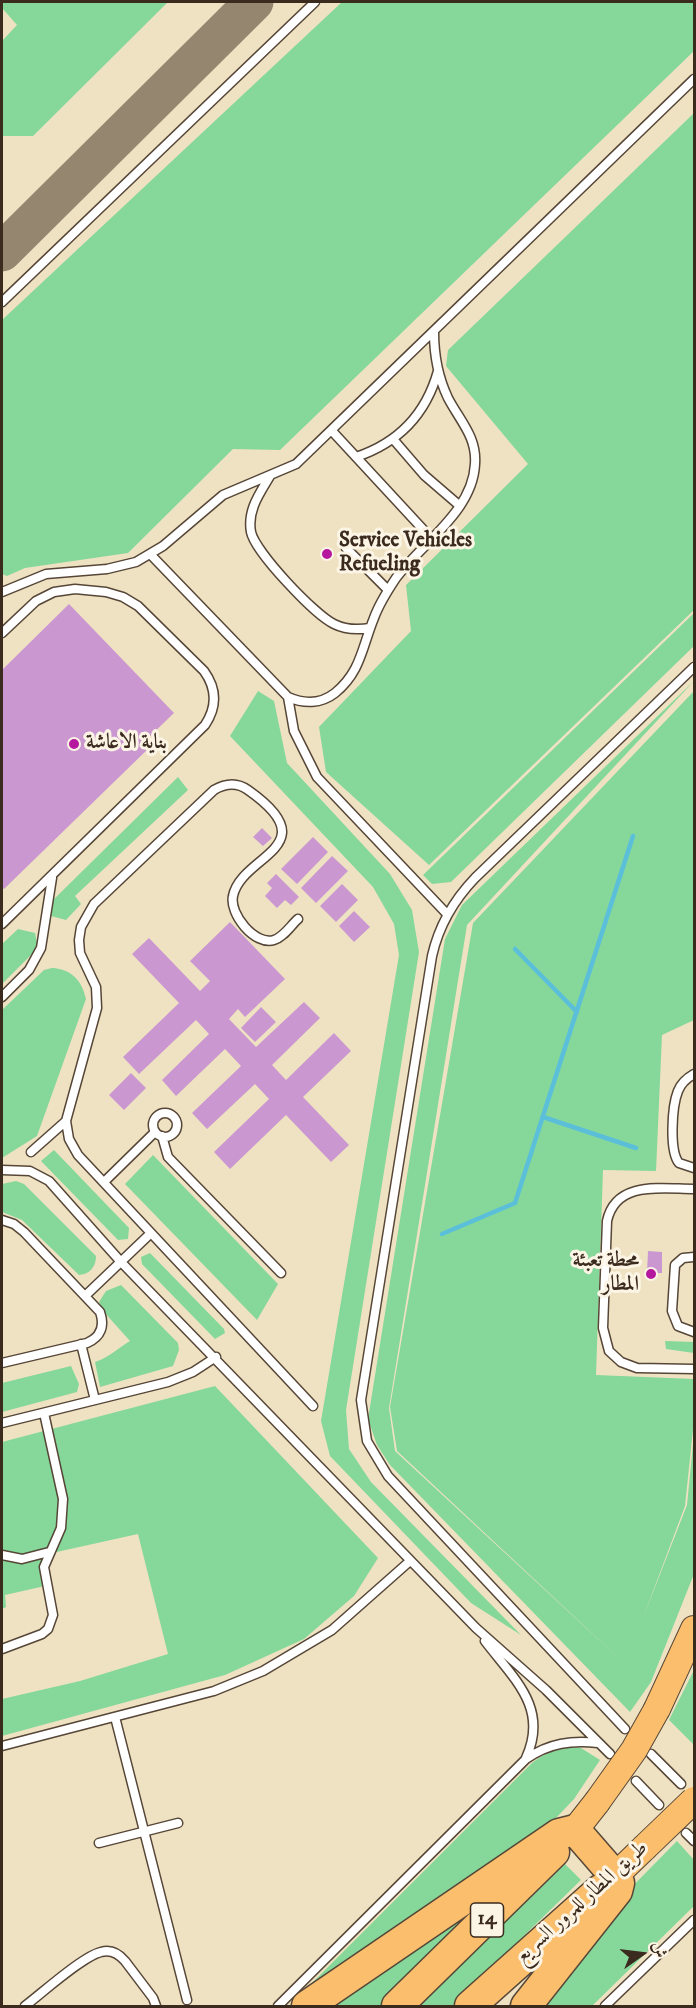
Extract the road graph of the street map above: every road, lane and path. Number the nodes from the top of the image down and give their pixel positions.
1 (315, 2) edge
2 (694, 79) edge
3 (2, 302) edge
4 (434, 332) junction
5 (438, 370) junction
6 (332, 431) junction
7 (393, 439) junction
8 (356, 457) junction
9 (270, 476) junction
10 (460, 506) junction
11 (431, 538) junction
12 (346, 548) dead end
13 (151, 555) junction
14 (388, 590) junction
15 (2, 592) edge
16 (370, 628) junction
17 (2, 633) edge
18 (694, 667) edge
19 (288, 697) junction
20 (52, 877) junction
21 (447, 914) junction
22 (298, 919) dead end
23 (2, 924) edge
24 (2, 997) edge
25 (694, 1074) edge
26 (66, 1121) junction
27 (31, 1152) dead end
28 (694, 1168) edge
29 (2, 1170) edge
30 (104, 1182) junction
31 (694, 1189) edge
32 (2, 1220) edge
33 (151, 1233) junction
34 (694, 1257) edge
35 (121, 1262) junction
36 (281, 1273) dead end
37 (85, 1296) junction
38 (694, 1332) edge
39 (81, 1344) junction
40 (216, 1357) junction
41 (2, 1364) edge
42 (694, 1369) edge
43 (95, 1400) junction
44 (313, 1406) dead end
45 (44, 1413) junction
46 (2, 1423) edge
47 (49, 1552) junction
48 (2, 1556) edge
49 (410, 1561) junction
50 (476, 1629) junction
51 (694, 1629) edge
52 (2, 1649) edge
53 (115, 1717) junction
54 (625, 1729) dead end
55 (599, 1743) junction
56 (2, 1746) edge
57 (651, 1754) dead end
58 (610, 1755) dead end
59 (526, 1759) junction
60 (636, 1781) dead end
61 (688, 1792) edge
62 (659, 1805) dead end
63 (178, 1823) dead end
64 (574, 1830) junction
65 (144, 1832) junction
66 (686, 1833) dead end
67 (694, 1841) edge
68 (99, 1843) dead end
69 (615, 1876) junction
70 (694, 1920) edge
71 (187, 2001) dead end
72 (25, 2007) edge
73 (156, 2007) edge
74 (278, 2007) edge
75 (307, 2007) edge
76 (397, 2007) edge
77 (470, 2007) edge
78 (526, 2007) edge
79 (605, 2007) edge

1 - 3 lane
2 - 4 lane
4 - 5 lane
4 - 6 lane
5 - 7 lane
5 - 10 lane
6 - 8 lane
6 - 9 lane
7 - 8 lane
7 - 10 lane
8 - 11 lane
9 - 13 lane
9 - 16 lane
10 - 11 lane
11 - 14 lane
12 - 14 lane
13 - 15 lane
13 - 19 lane
14 - 16 lane
16 - 19 lane
17 - 20 lane
18 - 21 lane
19 - 21 lane
20 - 23 lane
20 - 24 lane
21 - 54 lane
22 - 26 lane
25 - 28 lane
26 - 27 lane
26 - 30 lane
29 - 35 lane
30 - 33 lane
30 - 36 lane
31 - 42 lane
32 - 37 lane
33 - 35 lane
33 - 44 lane
34 - 38 lane
35 - 37 lane
35 - 40 lane
37 - 39 lane
39 - 41 lane
39 - 43 lane
40 - 43 lane
40 - 49 lane
43 - 45 lane
45 - 46 lane
45 - 47 lane
47 - 48 lane
47 - 52 lane
49 - 50 lane
49 - 53 lane
50 - 55 lane
50 - 59 lane
51 - 64 main road, 14, bridge
53 - 56 lane
53 - 65 lane
55 - 58 lane
55 - 59 lane
57 - 61 lane
59 - 74 lane
60 - 62 lane
61 - 69 main road, طريق المطار للمرور السريع / 14, bridge
63 - 65 lane
64 - 69 highway
64 - 75 highway
64 - 76 highway, 14
65 - 68 lane
65 - 71 lane
66 - 67 lane
69 - 77 highway, طريق المطار للمرور السريع / 14
69 - 78 highway
70 - 79 lane
72 - 73 lane

